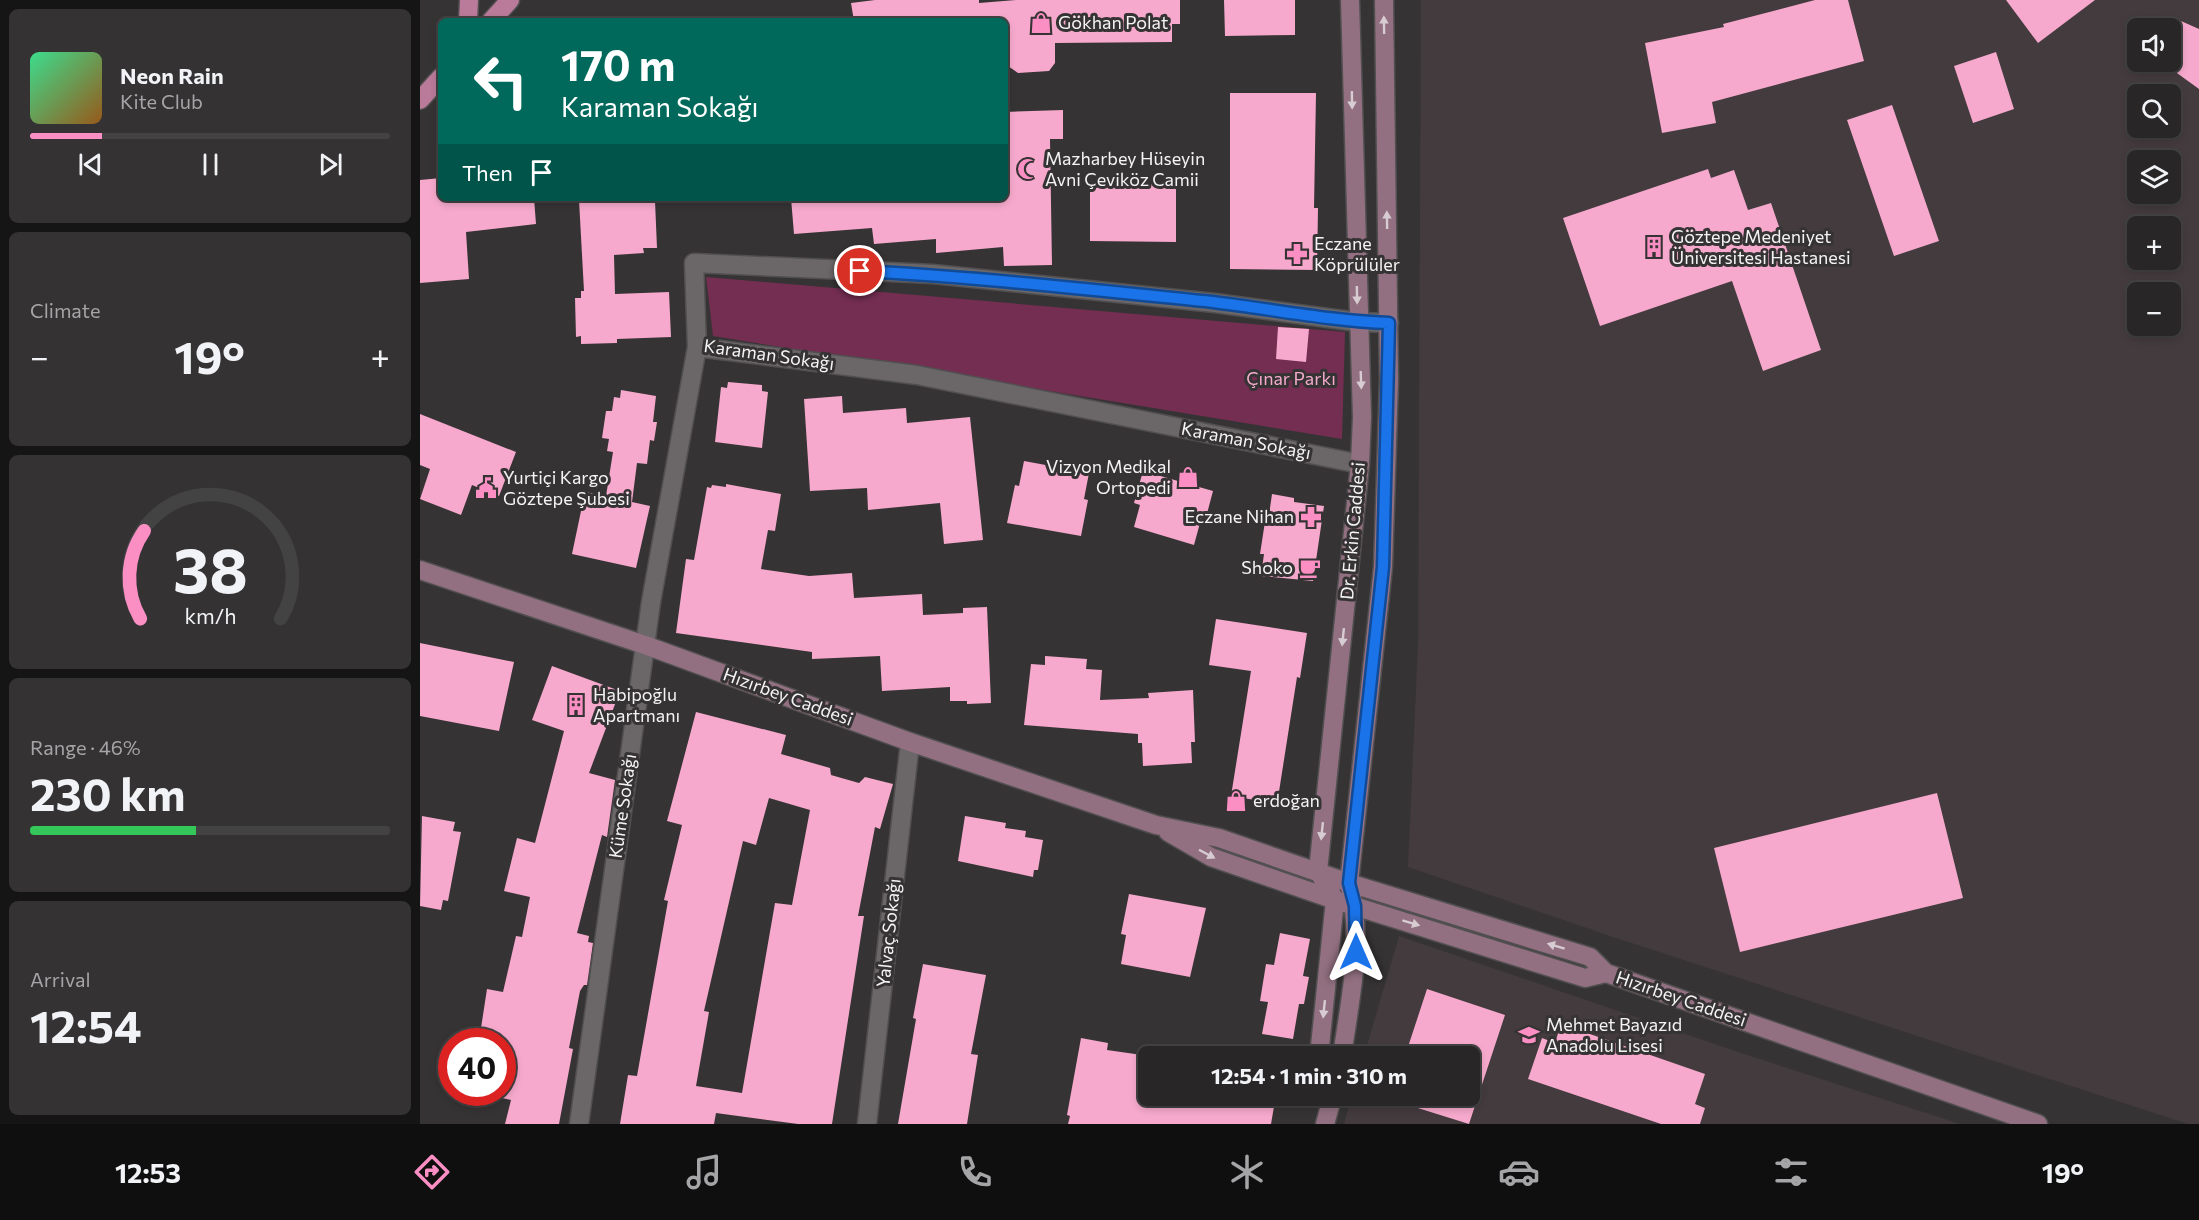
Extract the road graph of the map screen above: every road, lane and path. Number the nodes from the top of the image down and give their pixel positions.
1 (469, 0) edge
2 (510, 0) edge
3 (1350, 0) edge
4 (1384, 0) edge
5 (468, 18) edge
6 (494, 18) edge
7 (1358, 322) junction
8 (1389, 323) junction
9 (697, 347) junction
10 (1360, 464) junction
11 (420, 570) edge
12 (645, 645) junction
13 (910, 742) junction
14 (1156, 825) junction
15 (1318, 872) junction
16 (1349, 883) junction
17 (1335, 900) junction
18 (1355, 906) junction
19 (1606, 973) junction
20 (1320, 1046) edge
21 (1343, 1046) edge
22 (1323, 1106) edge
23 (1330, 1106) edge
24 (1326, 1122) edge
25 (579, 1124) edge
26 (867, 1124) edge
27 (2038, 1124) edge

1 - 5 main road
2 - 6 main road
3 -> 7 street, Dr. Erkin Caddesi
8 -> 4 street, Dr. Erkin Caddesi
7 - 8 street, Karaman Sokağı
7 - 9 street, Karaman Sokağı
7 -> 10 street, Dr. Erkin Caddesi
8 - 16 street, Dr. Erkin Caddesi
9 - 10 street, Karaman Sokağı
9 - 12 street, Küme Sokağı
10 -> 15 street, Dr. Erkin Caddesi
11 - 12 street, Hızırbey Caddesi
12 - 13 street, Hızırbey Caddesi
12 - 25 street, Küme Sokağı
13 - 14 street, Hızırbey Caddesi
13 - 26 street, Yalvaç Sokağı
14 - 15 street, Hızırbey Caddesi
14 -> 17 street, Hızırbey Caddesi
15 - 16 street, Hızırbey Caddesi
15 - 17 street
16 - 18 street, Dr. Erkin Caddesi
19 -> 16 street, Hızırbey Caddesi
17 - 18 street, Hızırbey Caddesi
17 -> 20 street
18 -> 19 street, Hızırbey Caddesi
18 - 21 street, Dr. Erkin Caddesi
19 - 27 street, Hızırbey Caddesi
22 - 24 street
23 - 24 street

